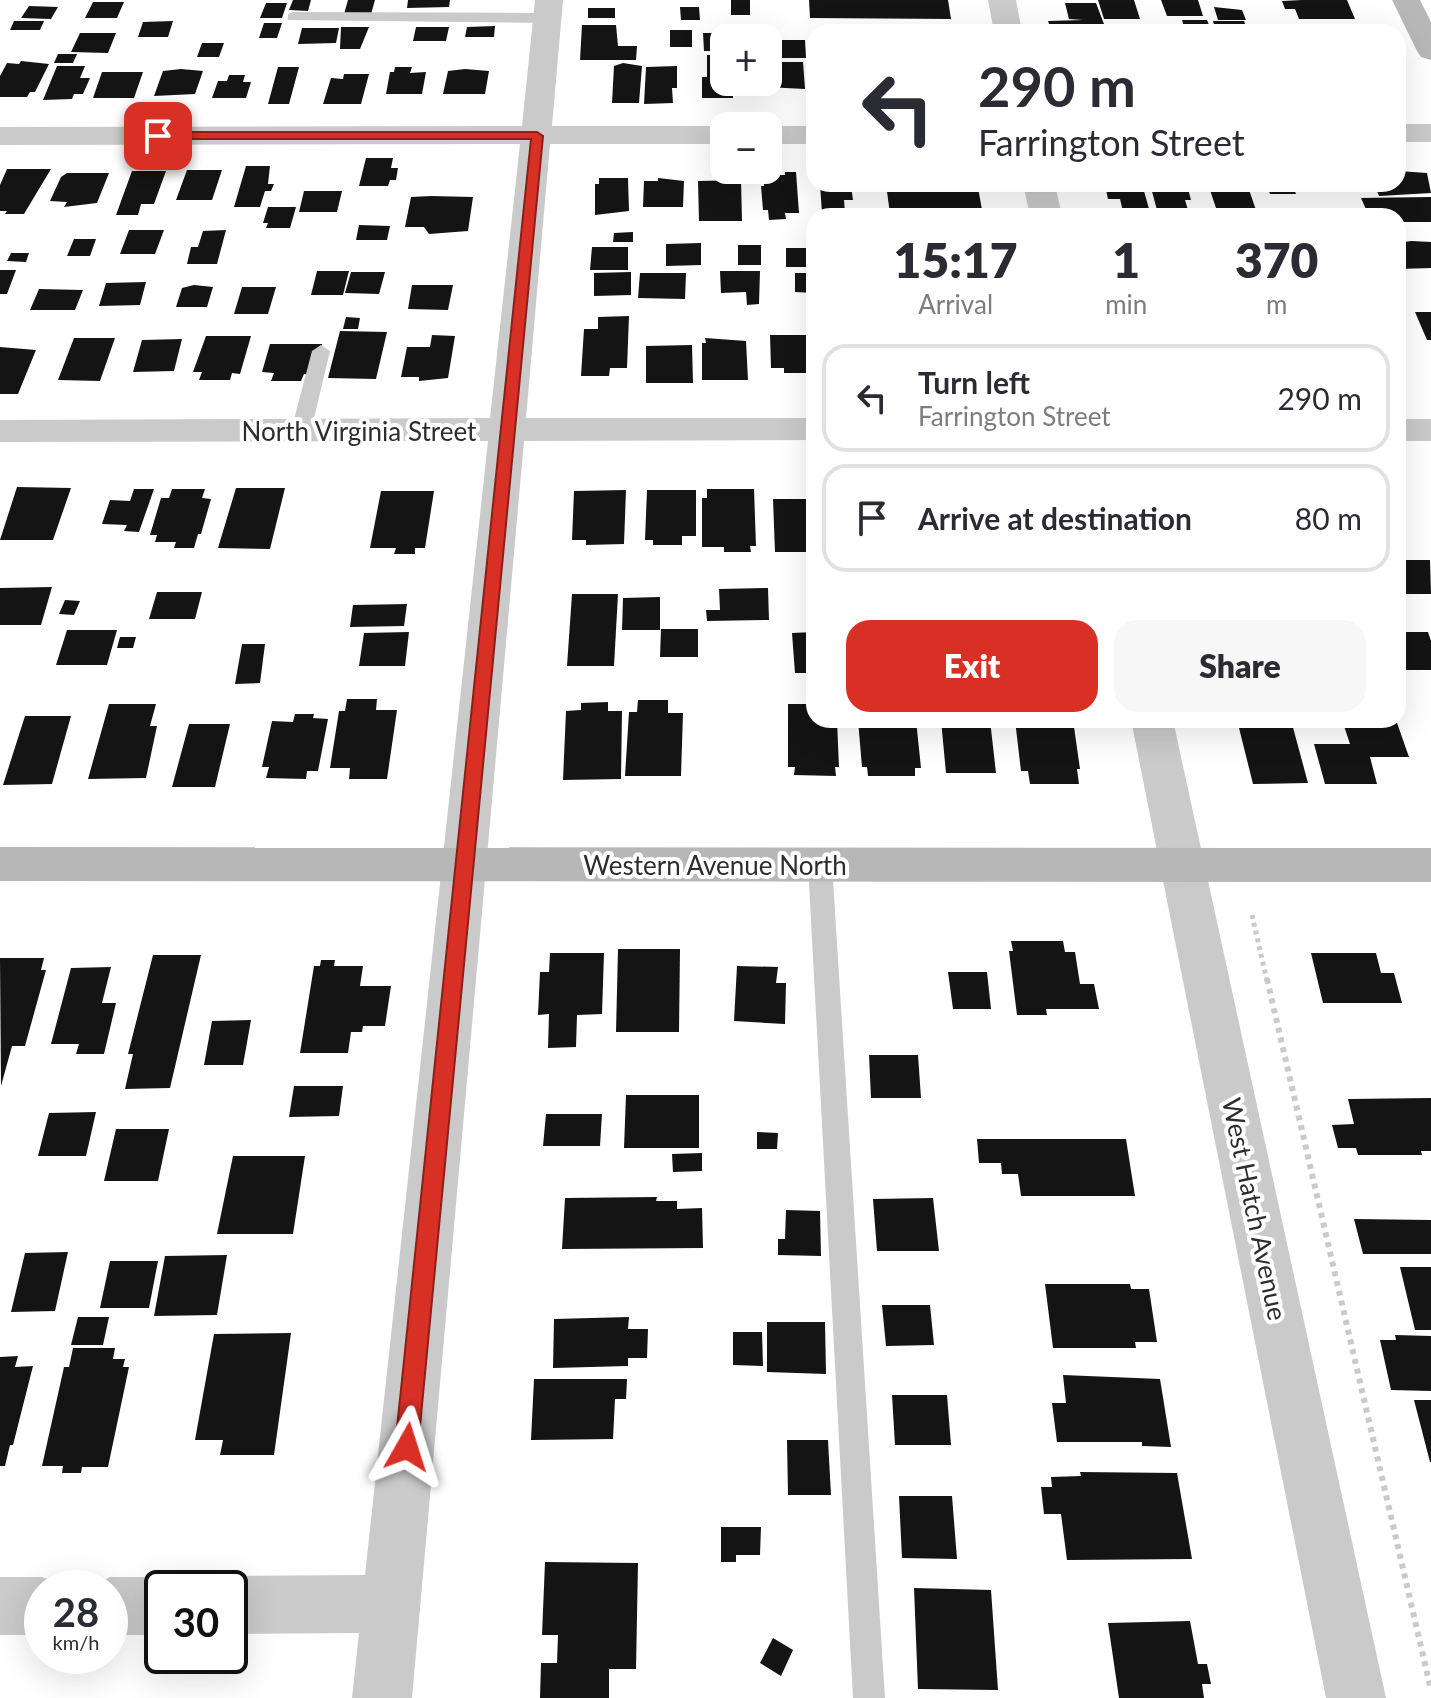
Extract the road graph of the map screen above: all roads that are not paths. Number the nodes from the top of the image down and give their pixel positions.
1 (1002, 0) edge
2 (1406, 0) edge
3 (548, 9) edge
4 (293, 17) dead end
5 (1006, 24) edge
6 (1431, 51) edge
7 (1406, 133) edge
8 (1431, 133) edge
9 (710, 135) edge
10 (782, 135) edge
11 (806, 135) edge
12 (0, 136) edge
13 (537, 136) junction
14 (321, 351) dead end
15 (806, 429) edge
16 (508, 430) junction
17 (1406, 430) edge
18 (1431, 430) edge
19 (0, 431) edge
20 (301, 431) junction
21 (1154, 728) edge
22 (0, 864) edge
23 (465, 865) junction
24 (820, 865) junction
25 (1184, 865) junction
26 (1431, 865) edge
27 (391, 1604) junction
28 (248, 1605) edge
29 (0, 1606) edge
30 (24, 1606) edge
31 (382, 1698) edge
32 (869, 1698) edge
33 (1356, 1698) edge

1 - 5 street
2 - 6 street
3 - 4 lane
3 - 13 street
7 - 8 street
9 - 13 street
10 - 11 street
12 - 13 street
13 - 16 street
14 - 20 lane
15 - 16 street, North Virginia Street
16 - 20 street, North Virginia Street
16 - 23 street
17 - 18 street
19 - 20 street, North Virginia Street
21 - 25 street, West Hatch Avenue
22 - 23 street, Western Avenue North
23 - 24 street, Western Avenue North
23 - 27 street
24 - 25 street, Western Avenue North
24 - 32 lane
25 - 26 street, Western Avenue North
25 - 33 street, West Hatch Avenue
27 - 28 street
27 - 31 street
29 - 30 street

